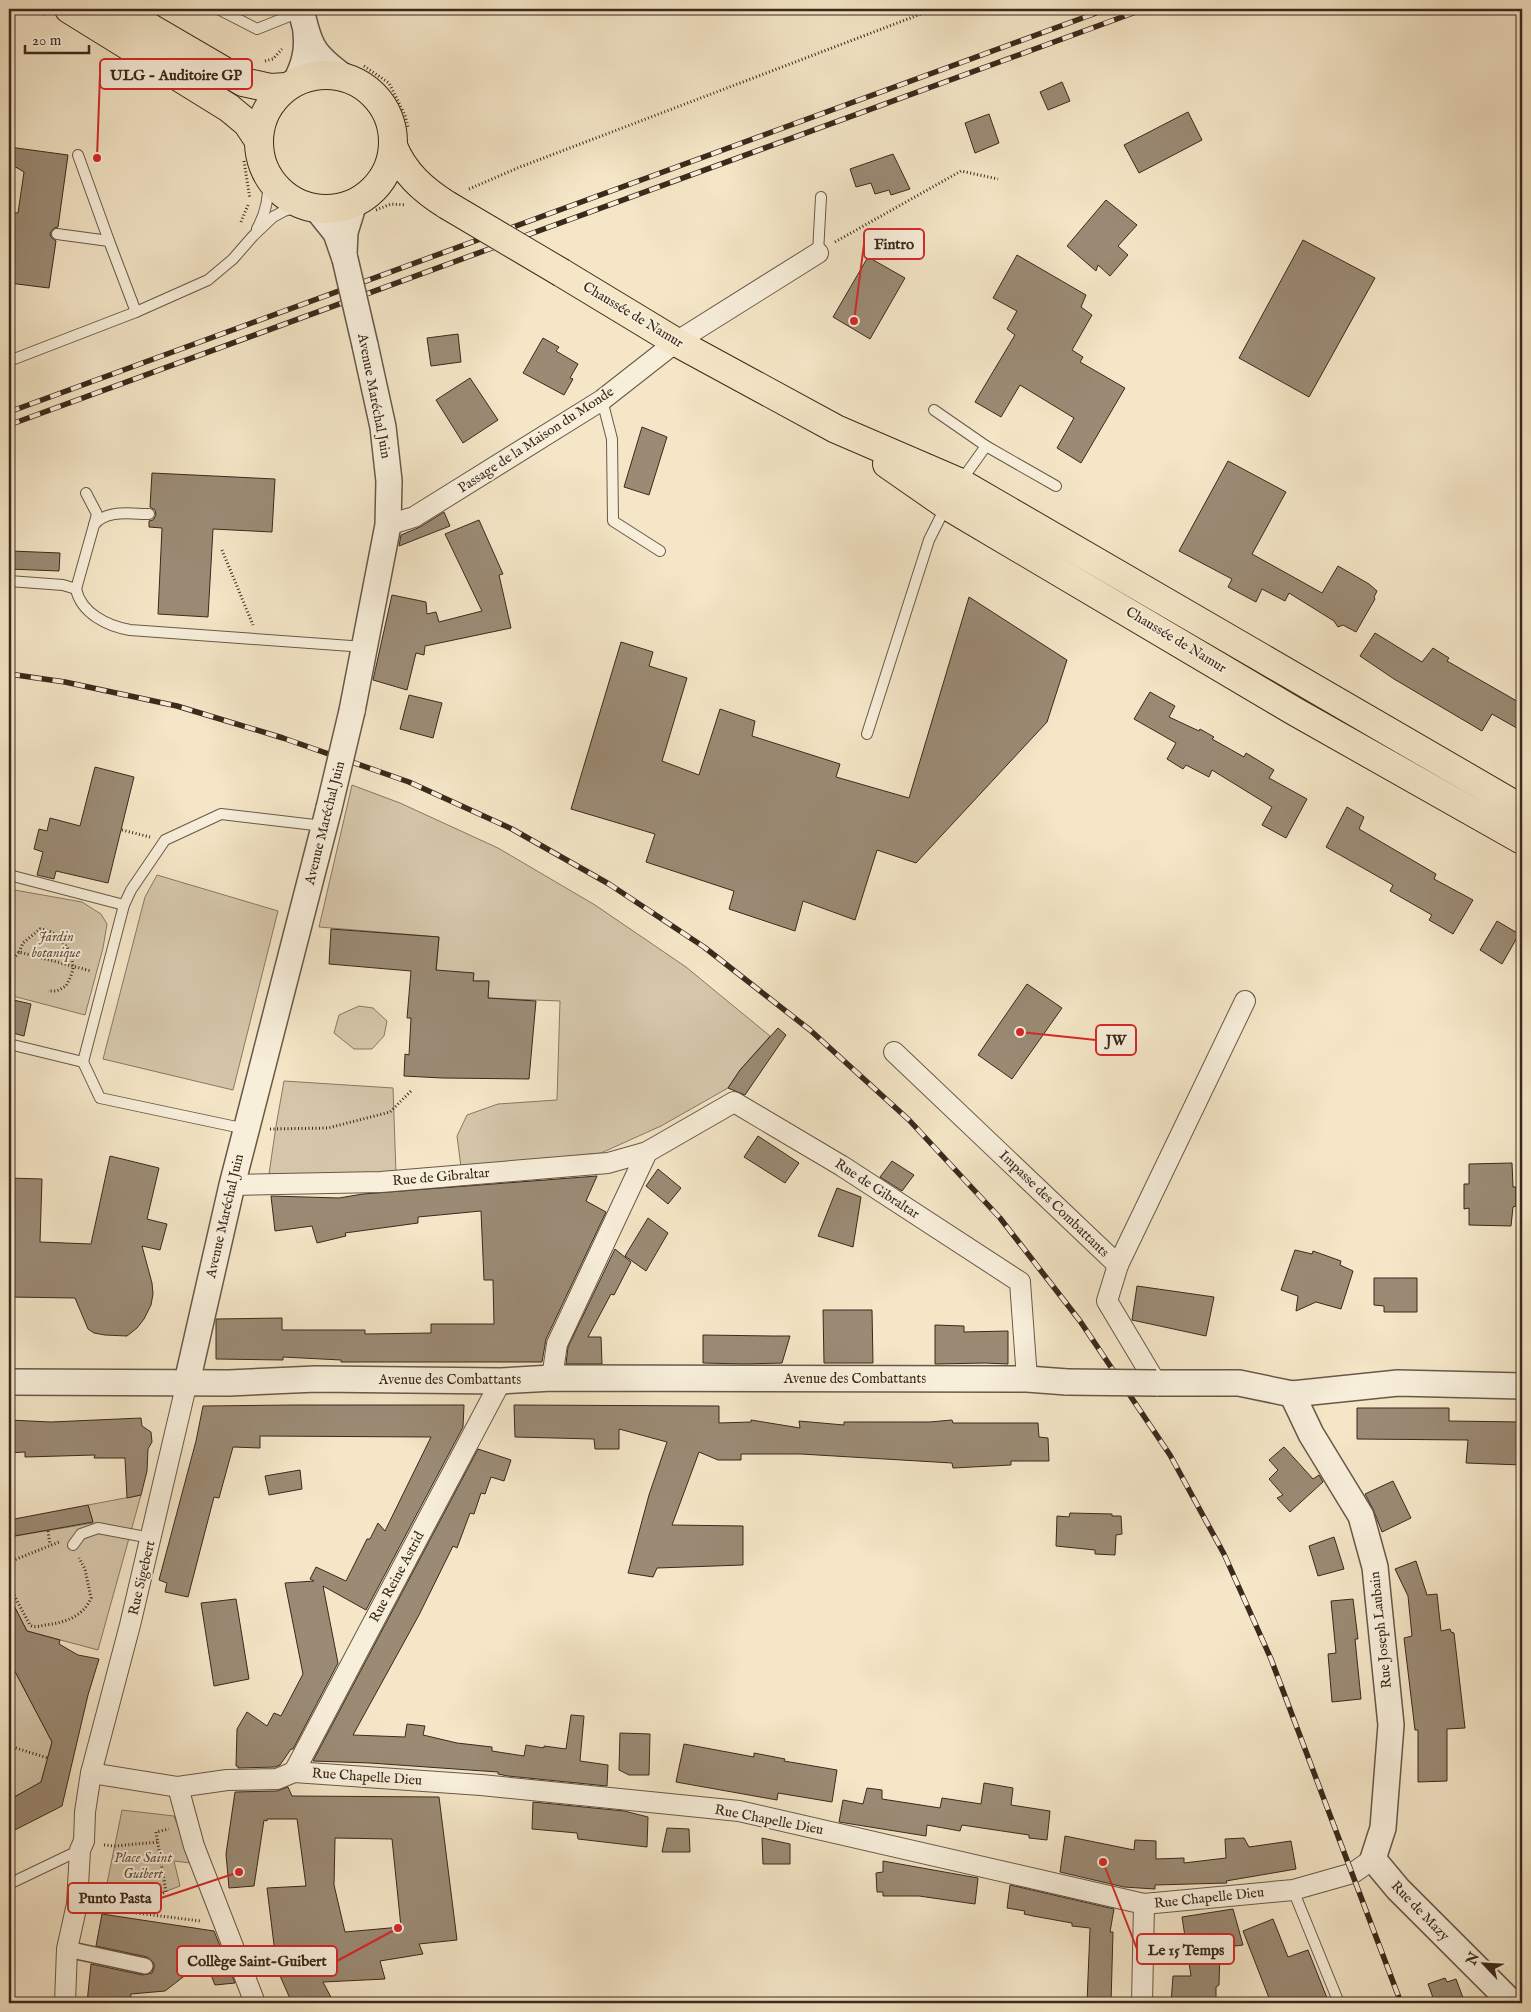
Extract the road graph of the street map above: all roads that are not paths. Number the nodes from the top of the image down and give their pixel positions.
1 (69, 9) edge
2 (118, 9) edge
3 (218, 9) edge
4 (303, 17) edge
5 (351, 70) junction
6 (292, 84) junction
7 (402, 140) junction
8 (251, 148) junction
9 (78, 155) dead end
10 (268, 175) junction
11 (448, 197) junction
12 (821, 197) dead end
13 (369, 199) junction
14 (310, 207) junction
15 (57, 234) dead end
16 (253, 236) junction
17 (109, 241) junction
18 (818, 253) joint
19 (345, 259) junction
20 (136, 312) junction
21 (676, 342) junction
22 (9, 361) edge
23 (602, 400) junction
24 (934, 410) dead end
25 (986, 446) junction
26 (1056, 486) dead end
27 (86, 493) dead end
28 (953, 494) junction
29 (150, 514) dead end
30 (94, 525) junction
31 (388, 525) junction
32 (660, 551) dead end
33 (9, 581) edge
34 (76, 589) junction
35 (366, 647) junction
36 (867, 734) dead end
37 (1522, 809) edge
38 (327, 817) junction
39 (1522, 840) edge
40 (9, 875) edge
41 (124, 905) junction
42 (1244, 1001) dead end
43 (9, 1044) edge
44 (894, 1052) dead end
45 (83, 1062) junction
46 (246, 1129) junction
47 (647, 1152) junction
48 (232, 1185) junction
49 (1118, 1265) junction
50 (552, 1378) junction
51 (1027, 1379) junction
52 (501, 1381) junction
53 (9, 1382) edge
54 (187, 1382) junction
55 (1156, 1383) junction
56 (1522, 1386) edge
57 (1292, 1394) junction
58 (151, 1538) junction
59 (73, 1545) road end
60 (294, 1772) junction
61 (92, 1773) junction
62 (178, 1787) junction
63 (82, 1846) junction
64 (1373, 1859) junction
65 (9, 1884) edge
66 (1293, 1890) junction
67 (1144, 1904) junction
68 (67, 1949) junction
69 (145, 1966) dead end
70 (65, 2003) edge
71 (255, 2003) edge
72 (1142, 2003) edge
73 (1339, 2003) edge
74 (1512, 2003) edge

1 - 8 main road
2 - 6 main road
3 - 4 lane
4 - 5 street
4 - 6 street
5 - 6 main road
5 - 7 main road
6 - 8 main road
7 - 11 main road, Chaussée de Namur
7 - 13 main road
8 - 10 main road
9 - 17 lane
10 - 14 main road
10 - 16 lane
11 - 13 main road, Chaussée de Namur
11 - 21 main road, Chaussée de Namur, bridge
12 - 18 lane
13 - 14 main road
13 - 19 street, Avenue Maréchal Juin
14 - 16 lane
14 - 19 street, Avenue Maréchal Juin
15 - 17 lane
16 - 20 lane
17 - 20 lane
18 - 21 street, Passage de la Maison du Monde
19 - 31 street, Avenue Maréchal Juin, bridge
20 - 22 lane
21 - 23 street, Passage de la Maison du Monde
21 - 28 main road, Chaussée de Namur
23 - 31 street, Passage de la Maison du Monde
23 - 32 lane
24 - 25 lane
25 - 26 lane
25 - 28 lane
27 - 30 lane
28 - 36 lane
28 - 37 main road, Chaussée de Namur
28 - 39 main road, Chaussée de Namur
29 - 30 lane
30 - 34 lane
31 - 35 street, Avenue Maréchal Juin
33 - 34 lane
34 - 35 lane
35 - 38 street, Avenue Maréchal Juin, bridge
38 - 41 lane
38 - 46 street, Avenue Maréchal Juin
40 - 41 lane
41 - 45 lane
42 - 49 street
43 - 45 lane
44 - 49 street, Impasse des Combattants
45 - 46 lane
46 - 48 street, Avenue Maréchal Juin
47 - 48 street, Rue de Gibraltar
47 - 50 street
47 - 51 street, Rue de Gibraltar
48 - 54 street, Avenue Maréchal Juin
49 - 55 street, Impasse des Combattants
50 - 51 street, Avenue des Combattants
50 - 52 street, Avenue des Combattants
51 - 55 street, Avenue des Combattants, bridge
52 - 54 street, Avenue des Combattants
52 - 60 street, Rue Reine Astrid
53 - 54 street, Avenue des Combattants
54 - 58 street, Rue Sigebert
55 - 57 street, Avenue des Combattants
56 - 57 street, Avenue des Combattants
57 - 64 street, Rue Joseph Laubain
58 - 59 lane
58 - 61 street, Rue Sigebert
60 - 62 street, Rue Chapelle Dieu
60 - 67 street, Rue Chapelle Dieu
61 - 62 street
61 - 63 street
62 - 71 street
63 - 65 lane
63 - 68 street
64 - 66 street, Rue Chapelle Dieu
64 - 74 street, Rue de Mazy
66 - 67 street, Rue Chapelle Dieu
66 - 73 lane
67 - 72 street
68 - 69 street
68 - 70 street

